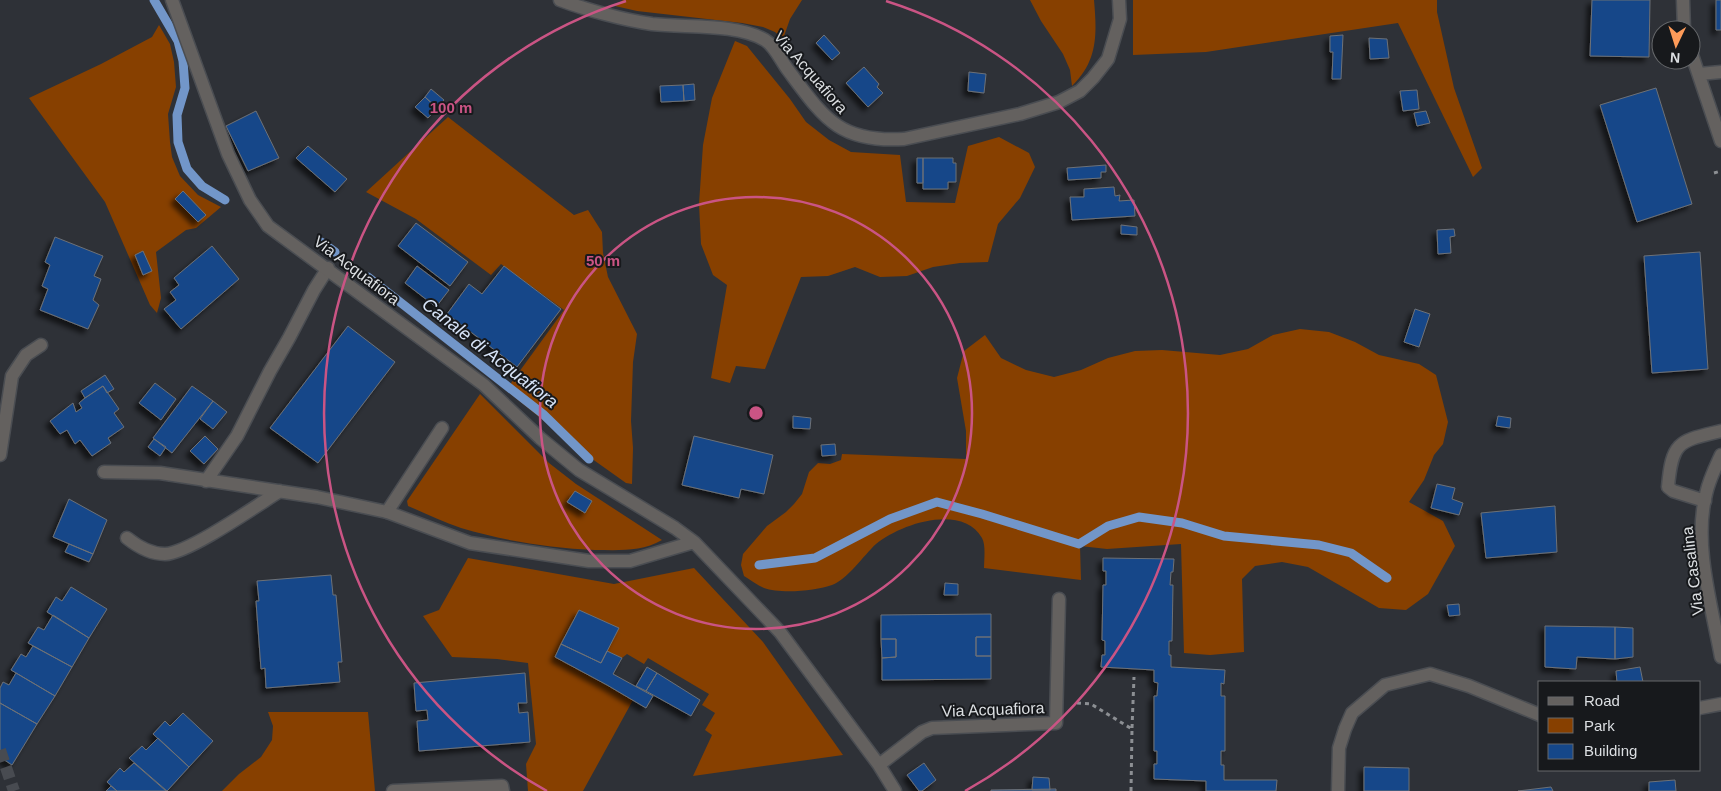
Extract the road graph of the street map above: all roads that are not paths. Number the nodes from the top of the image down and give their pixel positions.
1 (172, 0) edge
2 (560, 0) edge
3 (1119, 0) edge
4 (1683, 0) edge
5 (1684, 20) edge
6 (1697, 70) edge
7 (1721, 72) edge
8 (1698, 74) junction
9 (1721, 141) edge
10 (328, 268) junction
11 (41, 345) dead end
12 (442, 428) dead end
13 (1721, 431) edge
14 (0, 455) edge
15 (1721, 455) edge
16 (104, 472) dead end
17 (206, 480) junction
18 (280, 492) junction
19 (1705, 501) junction
20 (387, 512) junction
21 (127, 538) dead end
22 (694, 542) junction
23 (1059, 599) dead end
24 (1721, 657) edge
25 (1721, 704) edge
26 (1701, 708) edge
27 (1538, 714) edge
28 (879, 765) junction
29 (393, 791) edge
30 (503, 791) edge
31 (895, 791) edge
32 (1338, 791) edge

1 - 10 street, Via Acquafiora
2 - 3 street, Via Acquafiora
4 - 5 street
6 - 8 street
7 - 8 street
8 - 9 street
10 - 17 street
10 - 22 street, Via Acquafiora
11 - 14 street
12 - 20 street
13 - 19 street
15 - 19 street, Via Casalina
16 - 17 street
17 - 18 street
18 - 20 street
18 - 21 street
19 - 24 street, Via Casalina
20 - 22 street
22 - 28 street, Via Acquafiora
23 - 28 street, Via Acquafiora
25 - 26 street
27 - 32 street
28 - 31 street, Via Acquafiora
29 - 30 street

